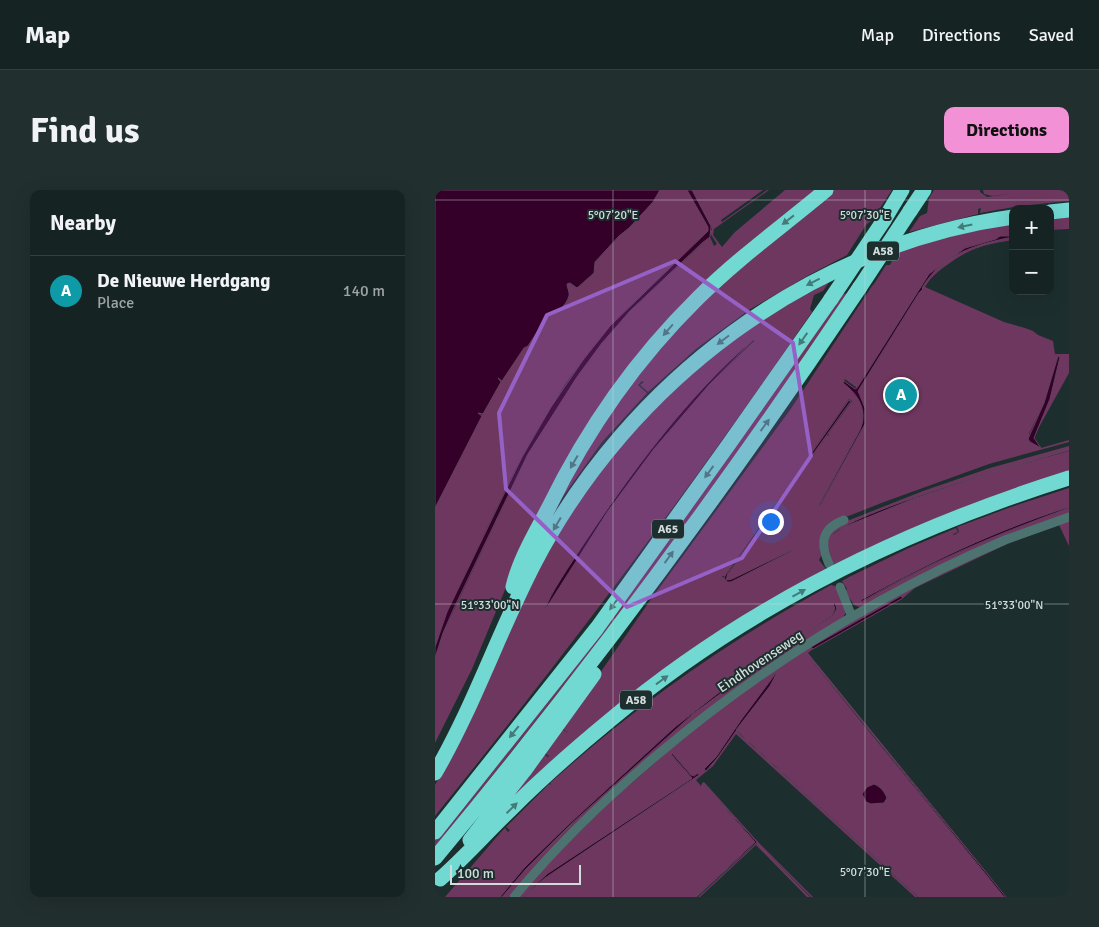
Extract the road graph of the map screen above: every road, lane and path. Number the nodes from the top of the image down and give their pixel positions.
1 (826, 190) edge
2 (902, 190) edge
3 (924, 190) edge
4 (1069, 210) edge
5 (1054, 212) edge
6 (1009, 218) edge
7 (1069, 478) edge
8 (1069, 517) edge
9 (844, 520) dead end
10 (829, 564) dead end
11 (839, 587) dead end
12 (852, 617) junction
13 (507, 620) junction
14 (620, 624) junction
15 (435, 774) edge
16 (435, 832) edge
17 (435, 858) edge
18 (437, 882) edge
19 (515, 897) edge

1 -> 13 highway
2 -> 16 highway, A65, bridge
14 -> 3 highway, A65, bridge
4 - 5 highway
6 -> 13 highway, A58
18 -> 7 highway, A58
8 - 12 street, Eindhovenseweg
9 - 10 street
11 - 12 street
12 - 19 street, Eindhovenseweg
13 - 15 highway, A58
14 - 17 highway, A65
14 - 18 highway, A58

